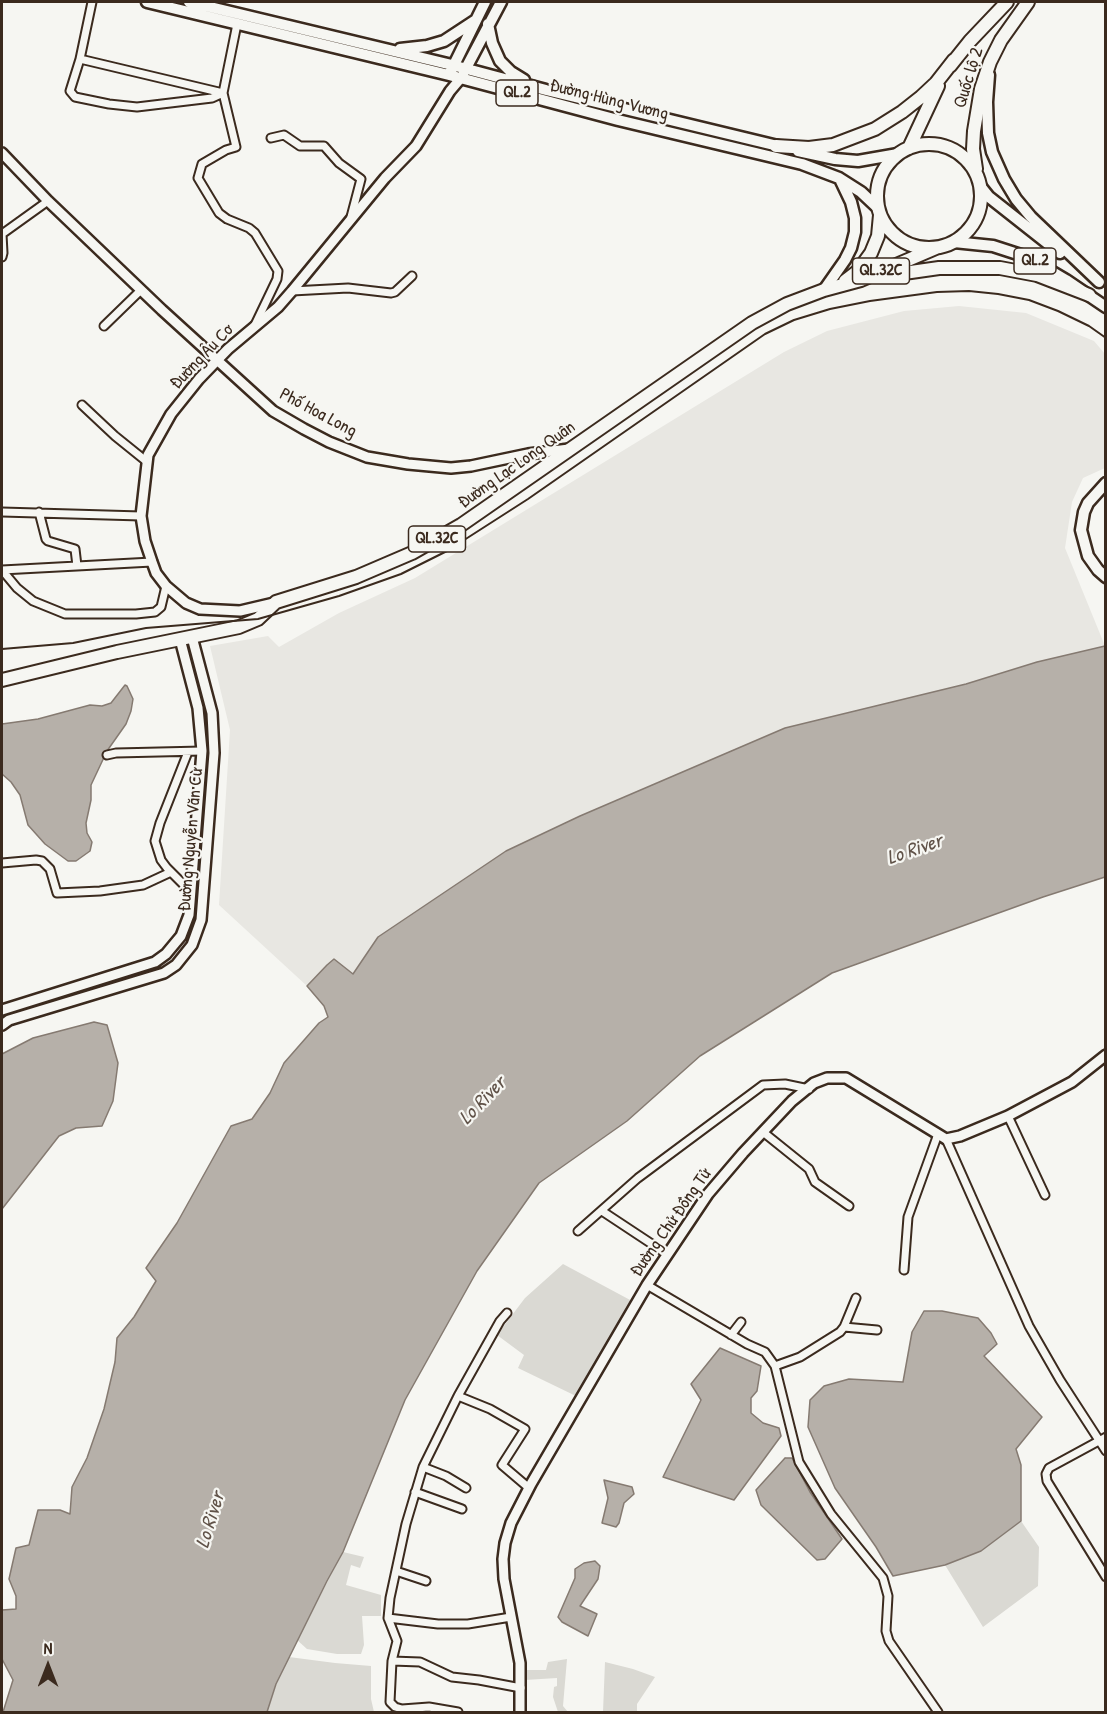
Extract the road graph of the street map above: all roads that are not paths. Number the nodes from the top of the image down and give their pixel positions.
1 (92, 2) edge
2 (147, 2) edge
3 (189, 2) edge
4 (485, 2) edge
5 (501, 2) edge
6 (1007, 2) edge
7 (1028, 2) edge
8 (476, 20) junction
9 (237, 24) junction
10 (488, 24) junction
11 (383, 49) junction
12 (80, 59) junction
13 (954, 60) junction
14 (990, 62) junction
15 (451, 70) junction
16 (463, 73) junction
17 (546, 90) junction
18 (450, 92) junction
19 (222, 93) junction
20 (271, 138) dead end
21 (776, 146) junction
22 (903, 151) junction
23 (2, 153) edge
24 (976, 173) junction
25 (839, 178) junction
26 (981, 187) junction
27 (48, 201) junction
28 (879, 211) junction
29 (350, 221) junction
30 (2, 234) edge
31 (954, 242) junction
32 (936, 248) junction
33 (2, 257) edge
34 (412, 276) dead end
35 (861, 280) junction
36 (1104, 285) edge
37 (141, 290) junction
38 (824, 290) junction
39 (292, 291) junction
40 (1089, 295) junction
41 (1106, 307) edge
42 (104, 326) dead end
43 (252, 329) junction
44 (217, 360) junction
45 (82, 405) dead end
46 (572, 448) junction
47 (146, 461) junction
48 (1106, 483) edge
49 (2, 512) edge
50 (39, 512) junction
51 (141, 516) junction
52 (152, 562) junction
53 (77, 566) junction
54 (2, 570) edge
55 (1106, 577) edge
56 (166, 586) junction
57 (276, 602) junction
58 (186, 638) junction
59 (2, 680) edge
60 (188, 752) junction
61 (202, 752) junction
62 (107, 755) dead end
63 (198, 816) junction
64 (210, 818) junction
65 (2, 863) edge
66 (171, 872) junction
67 (191, 892) junction
68 (2, 1010) edge
69 (2, 1025) edge
70 (1106, 1055) edge
71 (809, 1089) junction
72 (1008, 1116) junction
73 (763, 1132) junction
74 (942, 1137) junction
75 (1045, 1195) dead end
76 (849, 1206) dead end
77 (602, 1211) junction
78 (578, 1231) dead end
79 (667, 1254) junction
80 (904, 1270) dead end
81 (647, 1285) junction
82 (856, 1298) dead end
83 (507, 1313) dead end
84 (741, 1322) dead end
85 (844, 1327) junction
86 (878, 1330) dead end
87 (731, 1335) junction
88 (775, 1366) junction
89 (458, 1396) junction
90 (1103, 1439) edge
91 (1106, 1451) edge
92 (423, 1467) junction
93 (466, 1488) dead end
94 (529, 1488) junction
95 (414, 1492) junction
96 (462, 1509) dead end
97 (396, 1571) junction
98 (1106, 1577) edge
99 (426, 1581) dead end
100 (511, 1617) junction
101 (388, 1618) junction
102 (392, 1661) junction
103 (521, 1688) junction
104 (458, 1713) edge
105 (520, 1713) edge
106 (938, 1713) edge

1 - 12 street
2 - 9 main road, Đường Hùng Vương / QL.2
3 - 11 main road, Đường Hùng Vương / QL.2
4 - 8 main road
5 - 10 main road, Đường Âu Cơ
6 - 13 highway, Quốc lộ 2
7 - 14 highway, Quốc lộ 2 / QL.2
8 - 11 main road
8 - 15 main road
9 - 15 main road, Đường Hùng Vương / QL.2
9 - 19 street
10 - 16 main road, Đường Âu Cơ
10 - 17 main road
11 - 15 main road, Đường Hùng Vương / QL.2
12 - 19 street
12 - 19 street
13 - 21 highway
13 - 22 highway, Quốc lộ 2
14 - 24 highway, Quốc lộ 2 / QL.2
14 - 36 main road
15 - 16 main road, Đường Hùng Vương / QL.2
15 - 18 street
16 - 17 main road, Đường Hùng Vương / QL.2
16 - 18 street, Đường Âu Cơ
16 - 25 main road, Đường Hùng Vương / QL.2
17 - 21 main road, Đường Hùng Vương / QL.2
18 - 29 street, Đường Âu Cơ
19 - 43 street
20 - 29 street
21 - 22 main road, Đường Hùng Vương / QL.2
22 - 24 highway, Quốc lộ 2 / QL.2
22 - 28 highway, Quốc lộ 2
23 - 27 street, Phố Hoa Long
24 - 26 highway, Quốc lộ 2 / QL.2
25 - 28 main road, Đường Hùng Vương / QL.2
25 - 38 main road
26 - 31 highway, Quốc lộ 2 / QL.2
26 - 36 main road, QL.2
27 - 30 street
27 - 37 street, Phố Hoa Long
28 - 32 highway, Quốc lộ 2 / QL.2
28 - 38 highway, Đường Lạc Long Quân / QL.32C
29 - 39 street, Đường Âu Cơ
30 - 33 street
31 - 32 highway, Quốc lộ 2 / QL.2
31 - 40 main road, QL.2
32 - 35 highway, Đường Lạc Long Quân / QL.32C
34 - 39 street
35 - 38 highway, Đường Lạc Long Quân / QL.32C
35 - 40 highway
37 - 42 street
37 - 44 street, Phố Hoa Long
38 - 46 highway, Đường Lạc Long Quân / QL.32C
39 - 43 street, Đường Âu Cơ
40 - 41 main road, QL.2
43 - 44 street, Đường Âu Cơ
44 - 46 street, Phố Hoa Long
44 - 47 street, Đường Âu Cơ
45 - 47 street
46 - 57 highway, Đường Lạc Long Quân / QL.32C
47 - 51 street, Đường Âu Cơ
48 - 55 main road
49 - 50 street
50 - 51 street
50 - 53 street
51 - 52 street, Đường Âu Cơ
52 - 53 street
52 - 56 street, Đường Âu Cơ
53 - 54 street
54 - 56 street
56 - 57 street, Đường Âu Cơ
57 - 58 highway, Đường Lạc Long Quân / QL.32C
58 - 59 highway, Đường Lạc Long Quân / QL.32C
58 - 61 street, Đường Nguyễn Văn Cừ
58 - 64 street, Đường Nguyễn Văn Cừ
60 - 61 street
60 - 62 street
60 - 66 street
61 - 63 street, Đường Nguyễn Văn Cừ
63 - 64 street
63 - 67 street, Đường Nguyễn Văn Cừ
64 - 69 street, Đường Nguyễn Văn Cừ
65 - 66 street
66 - 67 street
67 - 68 street, Đường Nguyễn Văn Cừ
70 - 72 street
71 - 73 street, Đường Chử Đồng Tử
71 - 74 street, Đường Chử Đồng Tử
71 - 77 street
72 - 74 street
72 - 75 street
73 - 76 street
73 - 79 street, Đường Chử Đồng Tử
74 - 80 street
74 - 90 street
77 - 78 street
77 - 79 street
79 - 81 street, Đường Chử Đồng Tử
81 - 87 street
81 - 94 street, Đường Chử Đồng Tử
82 - 85 street
83 - 89 street
84 - 87 street
85 - 86 street
85 - 88 street
87 - 88 street
88 - 106 street
89 - 92 street
89 - 94 street
90 - 91 street
90 - 98 street
92 - 93 street
92 - 95 street
94 - 100 street, Đường Chử Đồng Tử
95 - 96 street
95 - 97 street
97 - 99 street
97 - 101 street
100 - 101 street
100 - 103 street, Đường Chử Đồng Tử
101 - 102 street
102 - 103 street
102 - 104 street
103 - 105 street, Đường Chử Đồng Tử

